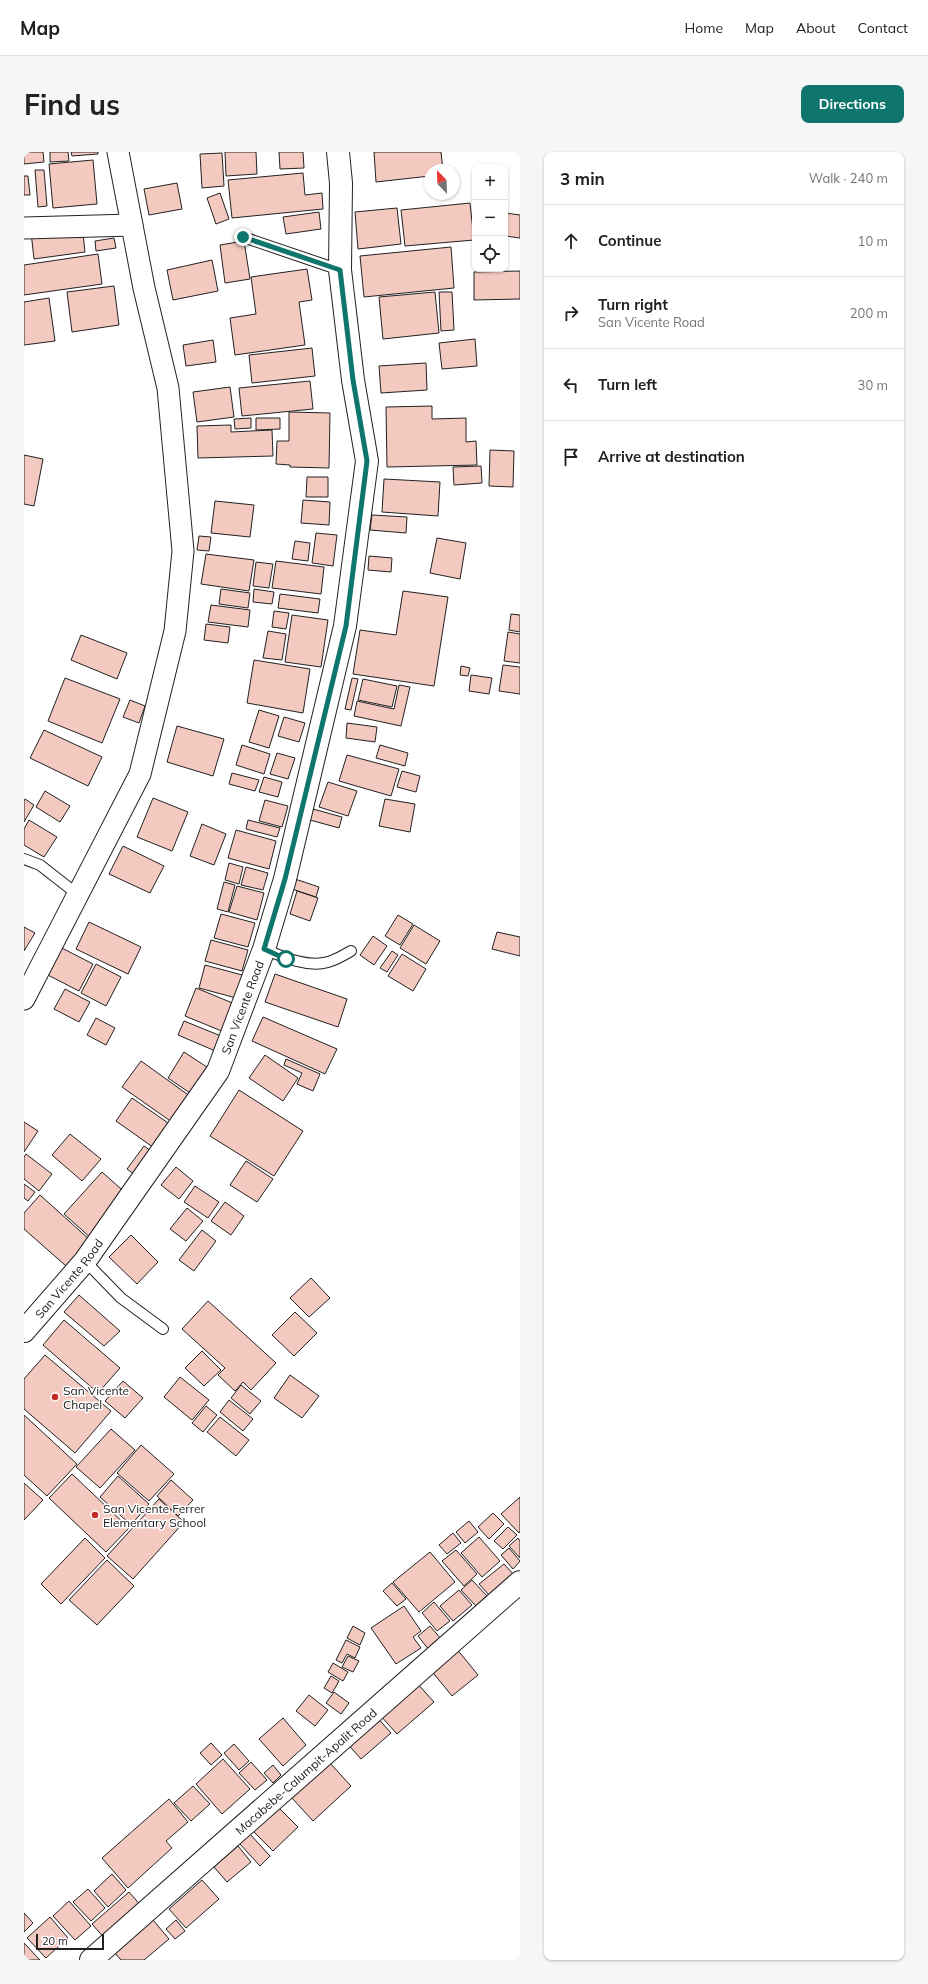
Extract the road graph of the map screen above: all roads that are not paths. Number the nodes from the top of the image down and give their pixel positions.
1 (118, 152) edge
2 (338, 152) edge
3 (132, 225) junction
4 (24, 228) edge
5 (243, 237) dead end
6 (340, 270) junction
7 (24, 859) edge
8 (77, 894) junction
9 (264, 949) junction
10 (352, 951) dead end
11 (24, 998) edge
12 (85, 1261) junction
13 (163, 1329) dead end
14 (24, 1330) edge
15 (520, 1582) edge
16 (90, 1960) edge

1 - 3 street
2 - 6 street, San Vicente Road
3 - 4 street
3 - 8 street
5 - 6 lane
6 - 9 street, San Vicente Road
7 - 8 lane
8 - 11 street
9 - 10 lane
9 - 12 street, San Vicente Road
12 - 13 lane
12 - 14 street, San Vicente Road
15 - 16 street, Macabebe-Calumpit-Apalit Road

